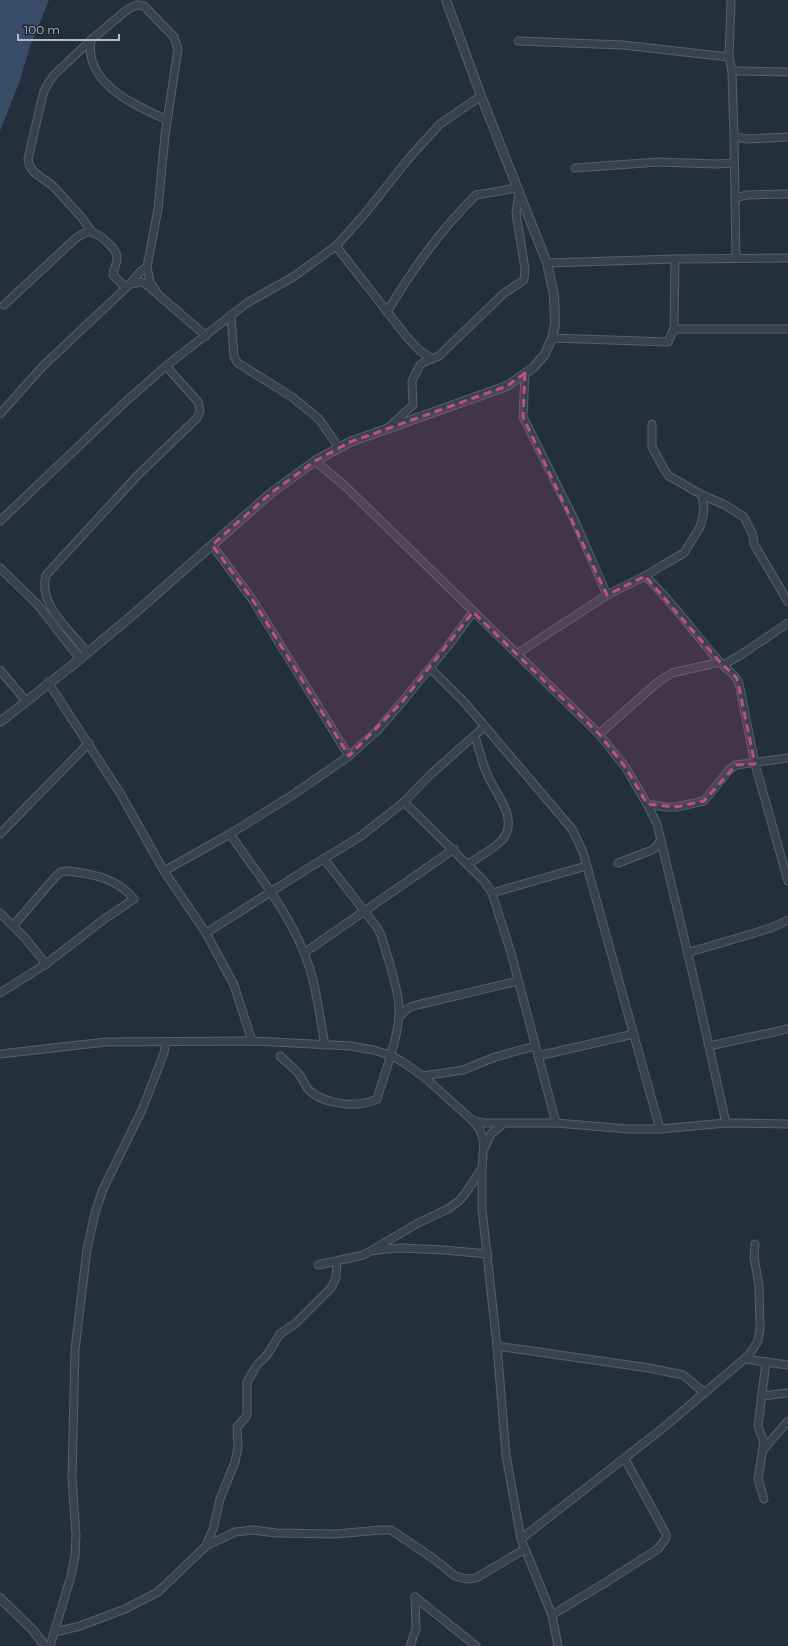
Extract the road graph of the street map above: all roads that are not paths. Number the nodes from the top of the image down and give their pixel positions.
1 (446, 0) edge
2 (731, 0) edge
3 (143, 3) edge
4 (91, 40) junction
5 (518, 41) dead end
6 (729, 57) junction
7 (732, 71) junction
8 (788, 72) edge
9 (481, 96) junction
10 (167, 120) junction
11 (734, 137) junction
12 (788, 137) edge
13 (734, 163) junction
14 (575, 168) dead end
15 (518, 191) junction
16 (788, 194) edge
17 (736, 198) junction
18 (92, 232) junction
19 (336, 246) junction
20 (736, 258) junction
21 (788, 258) edge
22 (674, 259) junction
23 (547, 263) junction
24 (148, 267) junction
25 (128, 286) junction
26 (156, 291) junction
27 (4, 305) dead end
28 (387, 312) junction
29 (231, 315) junction
30 (674, 329) junction
31 (788, 329) edge
32 (206, 336) junction
33 (552, 338) junction
34 (431, 358) junction
35 (166, 366) junction
36 (525, 373) junction
37 (0, 414) edge
38 (652, 424) dead end
39 (387, 428) junction
40 (339, 448) junction
41 (315, 461) junction
42 (702, 495) junction
43 (0, 521) edge
44 (212, 545) junction
45 (0, 568) edge
46 (645, 576) junction
47 (607, 595) junction
48 (788, 602) edge
49 (473, 612) junction
50 (788, 623) edge
51 (87, 652) junction
52 (518, 653) junction
53 (80, 659) junction
54 (721, 664) junction
55 (430, 668) junction
56 (0, 670) edge
57 (48, 682) junction
58 (26, 701) junction
59 (0, 722) edge
60 (484, 727) junction
61 (599, 734) junction
62 (475, 736) junction
63 (89, 743) junction
64 (349, 756) junction
65 (788, 758) edge
66 (755, 764) junction
67 (404, 802) junction
68 (647, 804) junction
69 (0, 834) edge
70 (230, 834) junction
71 (660, 840) junction
72 (454, 850) junction
73 (324, 859) junction
74 (618, 863) dead end
75 (468, 864) junction
76 (586, 866) junction
77 (164, 872) junction
78 (787, 875) edge
79 (270, 891) junction
80 (492, 893) junction
81 (363, 912) junction
82 (0, 913) edge
83 (788, 920) edge
84 (13, 926) junction
85 (206, 933) junction
86 (304, 953) junction
87 (688, 953) junction
88 (46, 964) junction
89 (518, 981) junction
90 (0, 993) edge
91 (398, 999) junction
92 (410, 1008) junction
93 (399, 1017) junction
94 (788, 1029) edge
95 (634, 1034) junction
96 (252, 1041) junction
97 (166, 1042) junction
98 (325, 1045) junction
99 (535, 1046) junction
100 (709, 1046) junction
101 (0, 1054) edge
102 (390, 1055) junction
103 (280, 1056) dead end
104 (538, 1056) junction
105 (423, 1076) junction
106 (472, 1120) junction
107 (556, 1123) junction
108 (726, 1123) junction
109 (503, 1124) junction
110 (788, 1124) edge
111 (660, 1129) junction
112 (485, 1147) junction
113 (482, 1168) junction
114 (755, 1244) dead end
115 (371, 1251) junction
116 (488, 1254) junction
117 (337, 1261) junction
118 (318, 1265) dead end
119 (497, 1346) junction
120 (745, 1359) junction
121 (766, 1362) junction
122 (788, 1364) edge
123 (705, 1393) junction
124 (788, 1393) edge
125 (762, 1396) junction
126 (788, 1422) edge
127 (762, 1451) junction
128 (625, 1459) junction
129 (764, 1499) dead end
130 (521, 1539) junction
131 (206, 1546) junction
132 (524, 1549) junction
133 (0, 1598) edge
134 (552, 1614) junction
135 (55, 1632) junction
136 (45, 1646) edge
137 (50, 1646) edge
138 (410, 1646) edge
139 (476, 1646) edge
140 (558, 1646) edge

1 - 9 street
2 - 6 street
3 - 4 street
3 - 10 street
4 - 10 street
4 - 18 street
5 - 6 street
6 - 7 street
7 - 8 street
7 - 11 street
9 - 15 street
9 - 19 street
10 - 24 street
11 - 12 street
11 - 13 street
13 - 14 street
13 - 17 street
15 - 23 street
15 - 28 street
15 - 34 street
16 - 17 street
17 - 20 street
18 - 25 street
18 - 27 street
19 - 28 street
19 - 29 street
20 - 21 street
20 - 22 street
22 - 23 street
22 - 30 street
23 - 33 street
24 - 25 street
24 - 26 street
25 - 26 street
25 - 37 street
26 - 32 street
28 - 34 street
29 - 32 street
29 - 40 street
30 - 31 street
30 - 33 street
32 - 35 street
33 - 36 street
34 - 39 street
35 - 43 street
35 - 51 street
36 - 39 street
36 - 47 street
38 - 42 street
39 - 40 street
40 - 41 street
41 - 44 street
41 - 49 street
42 - 46 street
42 - 48 street
44 - 51 street
44 - 64 street
45 - 53 street
46 - 47 street
46 - 54 street
47 - 52 street
49 - 52 street
49 - 55 street
50 - 54 street
51 - 53 street
52 - 61 street
53 - 57 street
54 - 61 street
54 - 66 street
55 - 60 street
55 - 64 street
56 - 58 street
57 - 58 street
57 - 63 street
58 - 59 street
60 - 62 street
60 - 76 street
61 - 68 street
62 - 67 street
62 - 75 street
63 - 69 street
63 - 77 street
64 - 70 street
65 - 66 street
66 - 68 street
66 - 78 street
67 - 72 street
67 - 73 street
68 - 71 street
70 - 77 street
70 - 79 street
71 - 74 street
71 - 87 street
72 - 75 street
72 - 81 street
73 - 79 street
73 - 81 street
75 - 80 street
76 - 80 street
76 - 95 street
77 - 85 street
79 - 85 street
79 - 86 street
80 - 89 street
81 - 86 street
81 - 91 street
82 - 84 street
83 - 87 street
84 - 88 street
84 - 88 street
85 - 96 street
86 - 98 street
87 - 100 street
88 - 90 street
89 - 92 street
89 - 99 street
91 - 92 street
91 - 93 street
92 - 93 street
93 - 102 street
94 - 100 street
95 - 104 street
95 - 111 street
96 - 97 street
96 - 98 street
97 - 101 street
97 - 135 street
98 - 102 street
99 - 104 street
99 - 105 street
100 - 108 street
102 - 103 street
102 - 105 street
104 - 107 street
105 - 106 street
106 - 109 street
106 - 112 street
107 - 109 street
107 - 111 street
108 - 110 street
108 - 111 street
109 - 112 street
112 - 113 street
113 - 115 street
113 - 116 street
114 - 120 street
115 - 116 street
115 - 117 street
116 - 119 street
117 - 118 street
117 - 131 street
119 - 123 street
119 - 130 street
120 - 121 street
120 - 123 street
121 - 122 street
121 - 125 street
123 - 128 street
124 - 125 street
125 - 127 street
126 - 127 street
127 - 129 street
128 - 130 street
128 - 134 street
130 - 132 street
131 - 132 street
131 - 135 street
132 - 134 street
133 - 136 street
134 - 140 street
135 - 137 street
138 - 139 street

